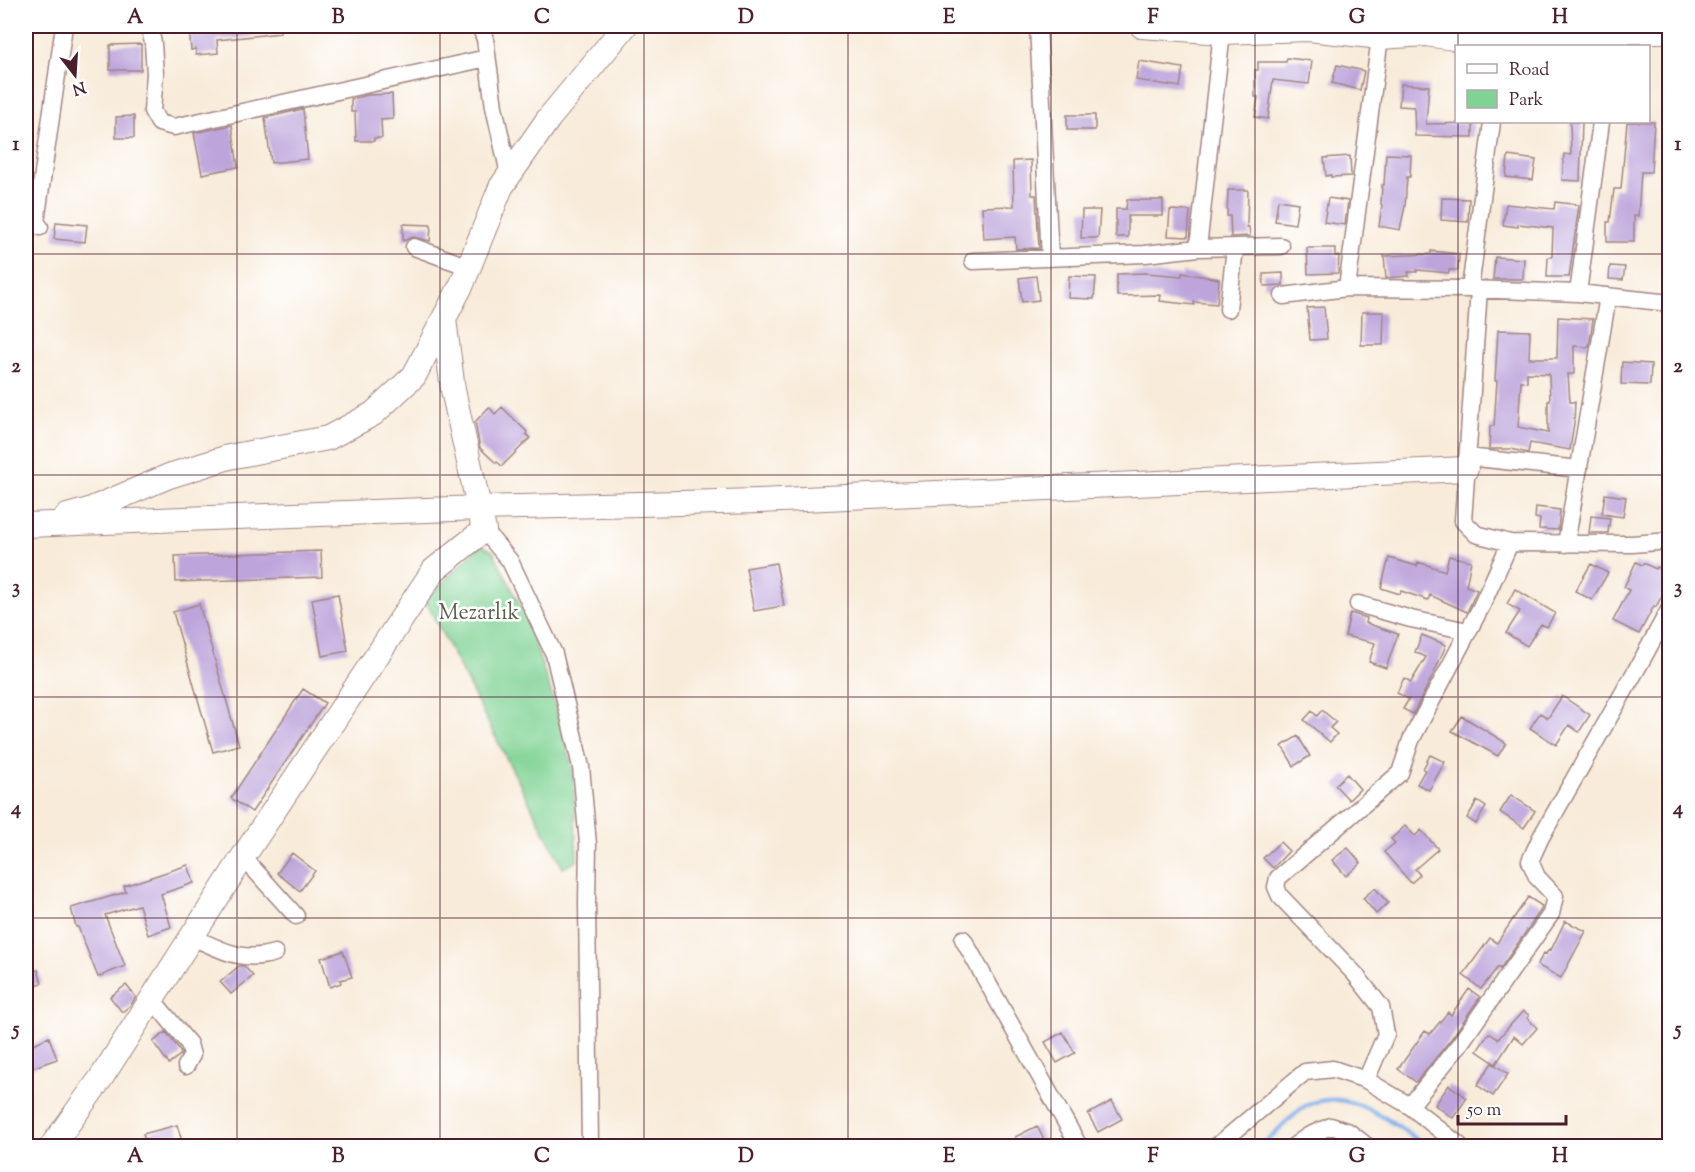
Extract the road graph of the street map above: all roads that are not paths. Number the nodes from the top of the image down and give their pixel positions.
1 (64, 26) edge
2 (148, 26) edge
3 (480, 26) edge
4 (625, 26) edge
5 (1038, 26) edge
6 (1142, 26) edge
7 (1663, 29) edge
8 (1222, 32) junction
9 (1380, 37) junction
10 (1612, 40) edge
11 (1501, 45) edge
12 (1525, 45) edge
13 (487, 58) junction
14 (1492, 123) edge
15 (1601, 123) edge
16 (509, 174) junction
17 (40, 227) dead end
18 (1281, 246) dead end
19 (414, 247) dead end
20 (1198, 248) junction
21 (1235, 248) junction
22 (1050, 258) junction
23 (973, 261) dead end
24 (469, 267) junction
25 (1347, 288) junction
26 (1474, 289) junction
27 (1578, 292) junction
28 (1283, 296) dead end
29 (1608, 296) junction
30 (1670, 303) edge
31 (1228, 309) dead end
32 (444, 319) junction
33 (1467, 463) junction
34 (1579, 470) junction
35 (481, 519) junction
36 (28, 526) edge
37 (1670, 542) edge
38 (1510, 543) junction
39 (1566, 544) junction
40 (1358, 604) dead end
41 (1670, 608) edge
42 (1468, 631) junction
43 (243, 857) junction
44 (296, 916) dead end
45 (192, 937) junction
46 (963, 939) dead end
47 (275, 954) dead end
48 (152, 999) junction
49 (186, 1066) dead end
50 (1366, 1080) junction
51 (1410, 1106) junction
52 (52, 1146) edge
53 (590, 1146) edge
54 (1079, 1146) edge
55 (1217, 1146) edge
56 (1294, 1146) edge
57 (1367, 1146) edge
58 (1460, 1146) edge

1 - 17 street
2 - 13 street
3 - 13 street
4 - 16 street
5 - 22 street
6 - 8 street
7 - 10 street
8 - 9 street
8 - 20 street
9 - 11 street
9 - 25 street
10 - 12 street
13 - 16 street
14 - 26 street
15 - 27 street
16 - 24 street
18 - 21 street
19 - 24 street
20 - 21 street
20 - 22 street
21 - 31 street
22 - 23 street
24 - 32 street
25 - 26 street
25 - 28 street
26 - 27 street
26 - 33 street
27 - 29 street
29 - 30 street
29 - 34 street
32 - 35 street
32 - 36 street
33 - 34 street
33 - 35 street
33 - 38 street
34 - 39 street
35 - 36 street
35 - 43 street
35 - 53 street
37 - 39 street
38 - 39 street
38 - 42 street
40 - 42 street
41 - 51 street
42 - 50 street
43 - 44 street
43 - 45 street
45 - 47 street
45 - 48 street
46 - 54 street
48 - 49 street
48 - 52 street
50 - 51 street
50 - 55 street
51 - 58 street
56 - 57 street

